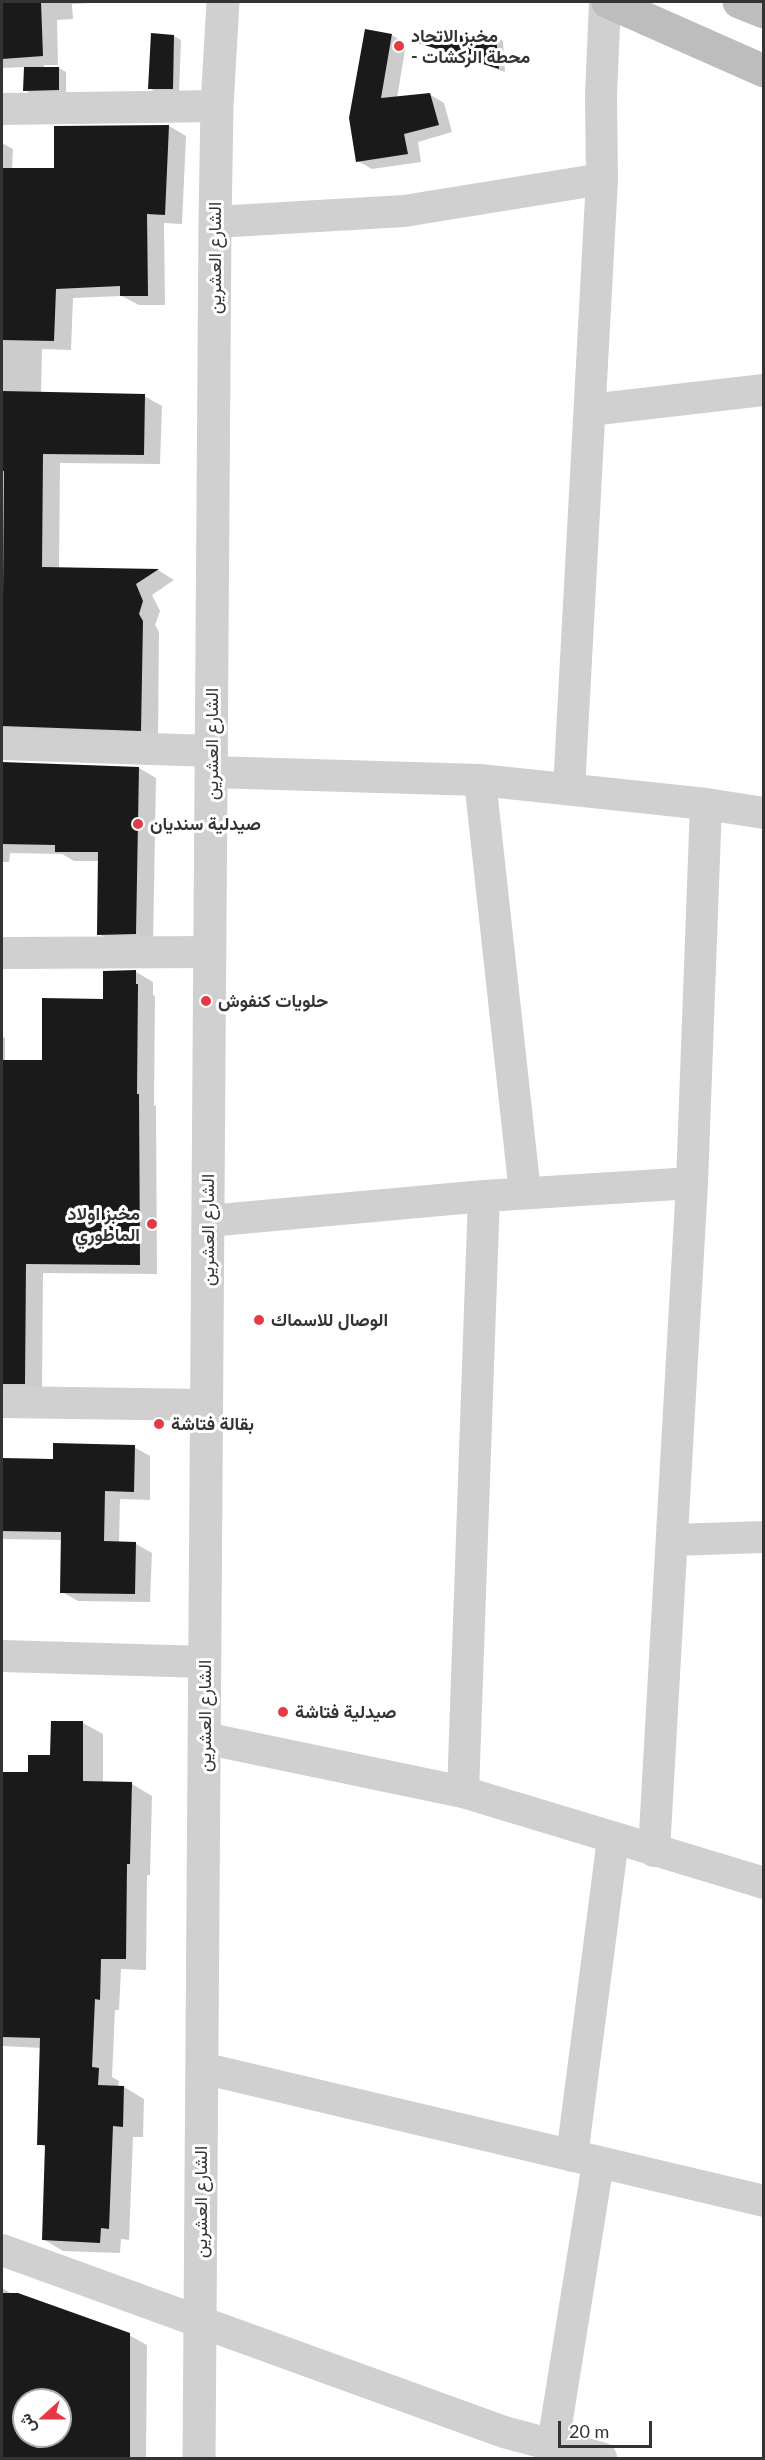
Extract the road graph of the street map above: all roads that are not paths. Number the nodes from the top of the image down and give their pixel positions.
1 (223, 2) edge
2 (607, 2) edge
3 (739, 2) edge
4 (764, 12) edge
5 (764, 71) edge
6 (217, 106) junction
7 (2, 110) edge
8 (602, 179) junction
9 (215, 222) junction
10 (764, 390) edge
11 (590, 410) junction
12 (2, 744) edge
13 (212, 761) junction
14 (480, 780) junction
15 (569, 789) junction
16 (706, 804) junction
17 (764, 813) edge
18 (210, 952) junction
19 (2, 953) edge
20 (692, 1183) junction
21 (525, 1193) junction
22 (484, 1196) junction
23 (208, 1221) junction
24 (2, 1402) edge
25 (207, 1404) junction
26 (764, 1537) edge
27 (673, 1540) junction
28 (2, 1656) edge
29 (205, 1662) junction
30 (204, 1738) junction
31 (463, 1792) junction
32 (613, 1839) junction
33 (654, 1851) junction
34 (764, 1883) edge
35 (202, 2068) junction
36 (585, 2159) junction
37 (764, 2201) edge
38 (2, 2250) edge
39 (200, 2320) junction
40 (553, 2444) junction
41 (502, 2445) edge
42 (200, 2458) edge
43 (601, 2458) edge

1 - 6 street, الشارع العشرين
2 - 5 main road
2 - 8 street
3 - 4 main road
6 - 7 street
6 - 9 street, الشارع العشرين
8 - 9 street
8 - 11 street
9 - 13 street, الشارع العشرين
10 - 11 street
11 - 15 street
12 - 13 street
13 - 14 street
13 - 18 street, الشارع العشرين
14 - 15 street
14 - 21 street
15 - 16 street
16 - 17 street
16 - 20 street
18 - 19 street
18 - 23 street, الشارع العشرين
20 - 21 street
20 - 27 street
21 - 22 street
22 - 23 street
22 - 31 street
23 - 25 street, الشارع العشرين
24 - 25 street
25 - 29 street, الشارع العشرين
26 - 27 street
27 - 33 street
28 - 29 street
29 - 30 street, الشارع العشرين
30 - 31 street
30 - 35 street, الشارع العشرين
31 - 32 street
32 - 33 street
32 - 36 street
33 - 34 street
35 - 36 street
35 - 39 street, الشارع العشرين
36 - 37 street
36 - 40 street
38 - 39 street
39 - 41 street
39 - 42 street, الشارع العشرين
40 - 41 street
40 - 43 street

